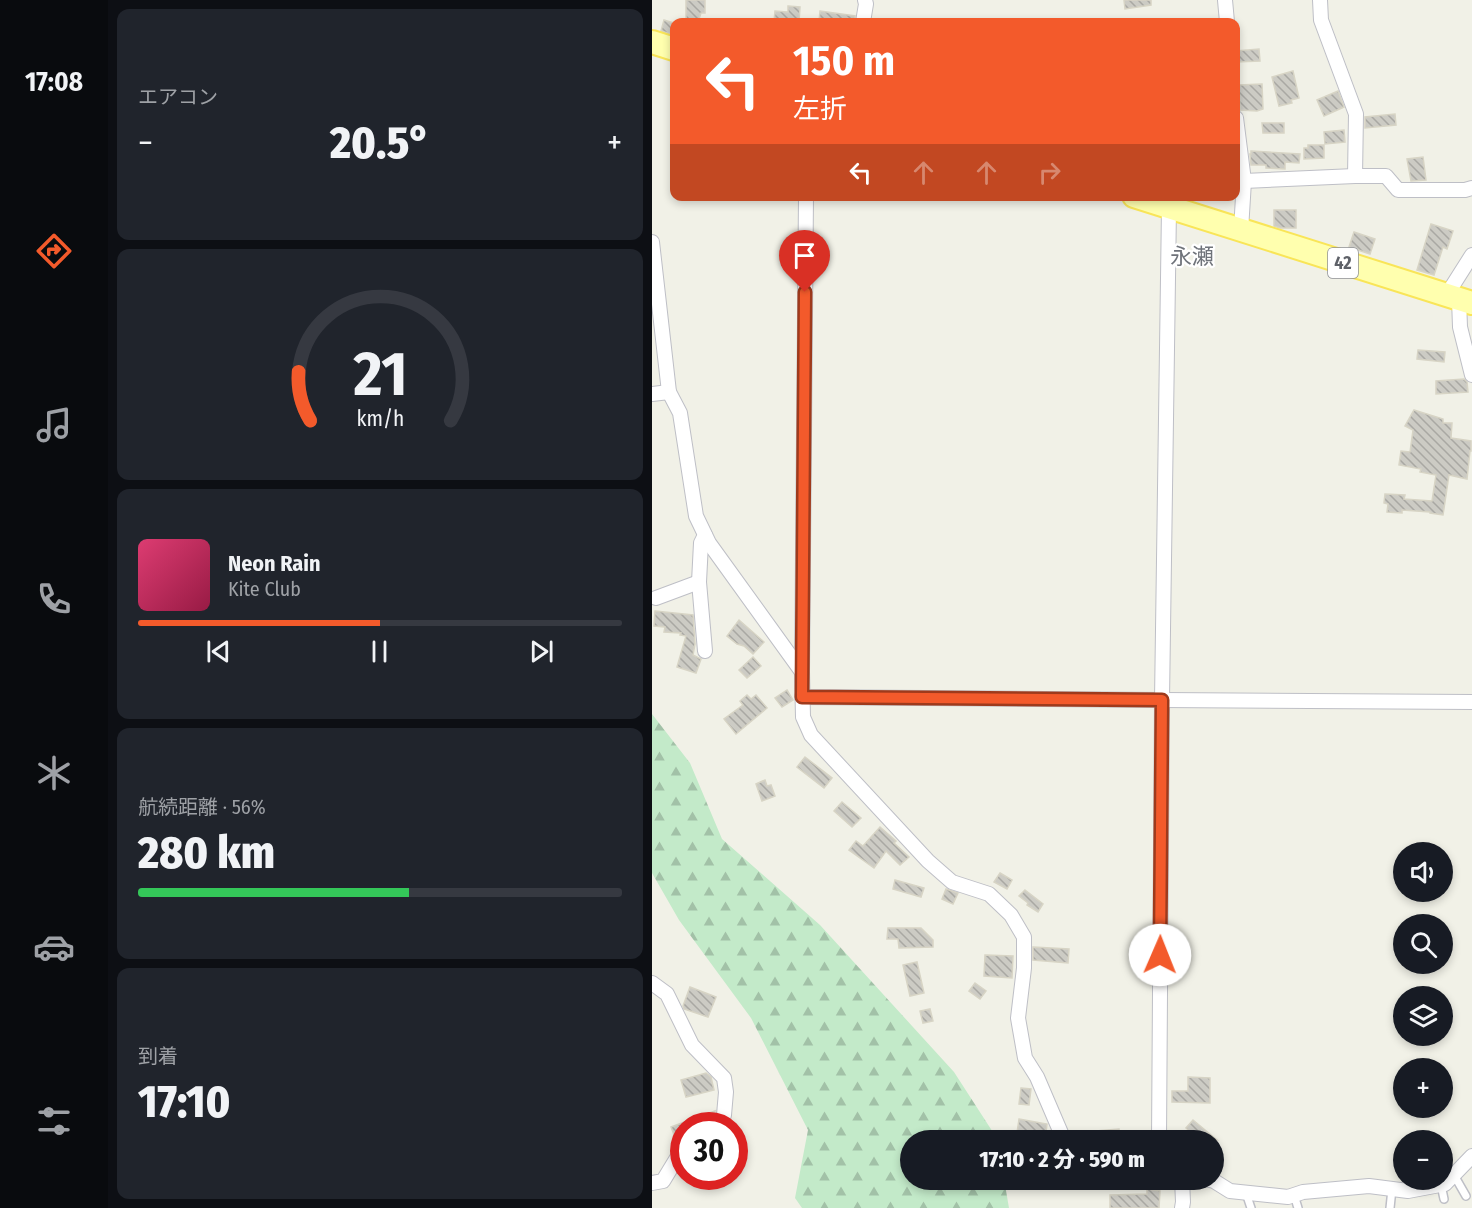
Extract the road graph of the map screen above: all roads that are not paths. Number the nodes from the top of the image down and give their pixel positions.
1 (865, 0) edge
2 (1225, 0) edge
3 (1320, 0) edge
4 (864, 18) edge
5 (1227, 18) edge
6 (652, 42) edge
7 (670, 48) edge
8 (1240, 150) edge
9 (1356, 176) junction
10 (1244, 181) junction
11 (1471, 188) edge
12 (806, 201) edge
13 (1149, 201) edge
14 (1169, 208) junction
15 (1241, 230) junction
16 (652, 242) edge
17 (1471, 255) edge
18 (1459, 299) edge
19 (1471, 375) edge
20 (669, 392) junction
21 (652, 394) edge
22 (705, 535) junction
23 (699, 582) junction
24 (656, 598) dead end
25 (705, 651) dead end
26 (802, 672) junction
27 (802, 697) junction
28 (1162, 700) junction
29 (1471, 702) edge
30 (652, 983) edge
31 (724, 1112) edge
32 (1060, 1130) edge
33 (1159, 1130) edge
34 (1471, 1156) edge
35 (670, 1170) edge
36 (1454, 1174) joint
37 (652, 1183) edge
38 (1224, 1187) edge
39 (1392, 1189) joint
40 (1182, 1190) edge
41 (1442, 1190) edge
42 (1245, 1192) junction
43 (1466, 1196) dead end
44 (1444, 1199) dead end
45 (1296, 1202) edge
46 (1182, 1208) edge
47 (1251, 1208) edge
48 (1390, 1208) edge

1 - 4 street
2 - 5 street
3 - 9 street
6 - 7 main road
8 - 10 street
9 - 10 street
9 - 11 street
10 - 15 street
12 - 26 street
13 - 14 main road, 42
14 - 15 main road, 42
14 - 28 street
15 - 18 main road, 42
16 - 20 street
17 - 18 street
18 - 19 street
20 - 21 street
20 - 22 street
22 - 23 street
22 - 26 street
23 - 24 street
23 - 25 street
26 - 27 street
27 - 28 street
27 - 32 street
28 - 29 street
28 - 33 street
30 - 31 street
34 - 36 street
35 - 37 street
36 - 43 lane
38 - 42 street
39 - 45 street
39 - 48 lane
40 - 46 street
41 - 44 lane
42 - 45 street
42 - 47 lane

